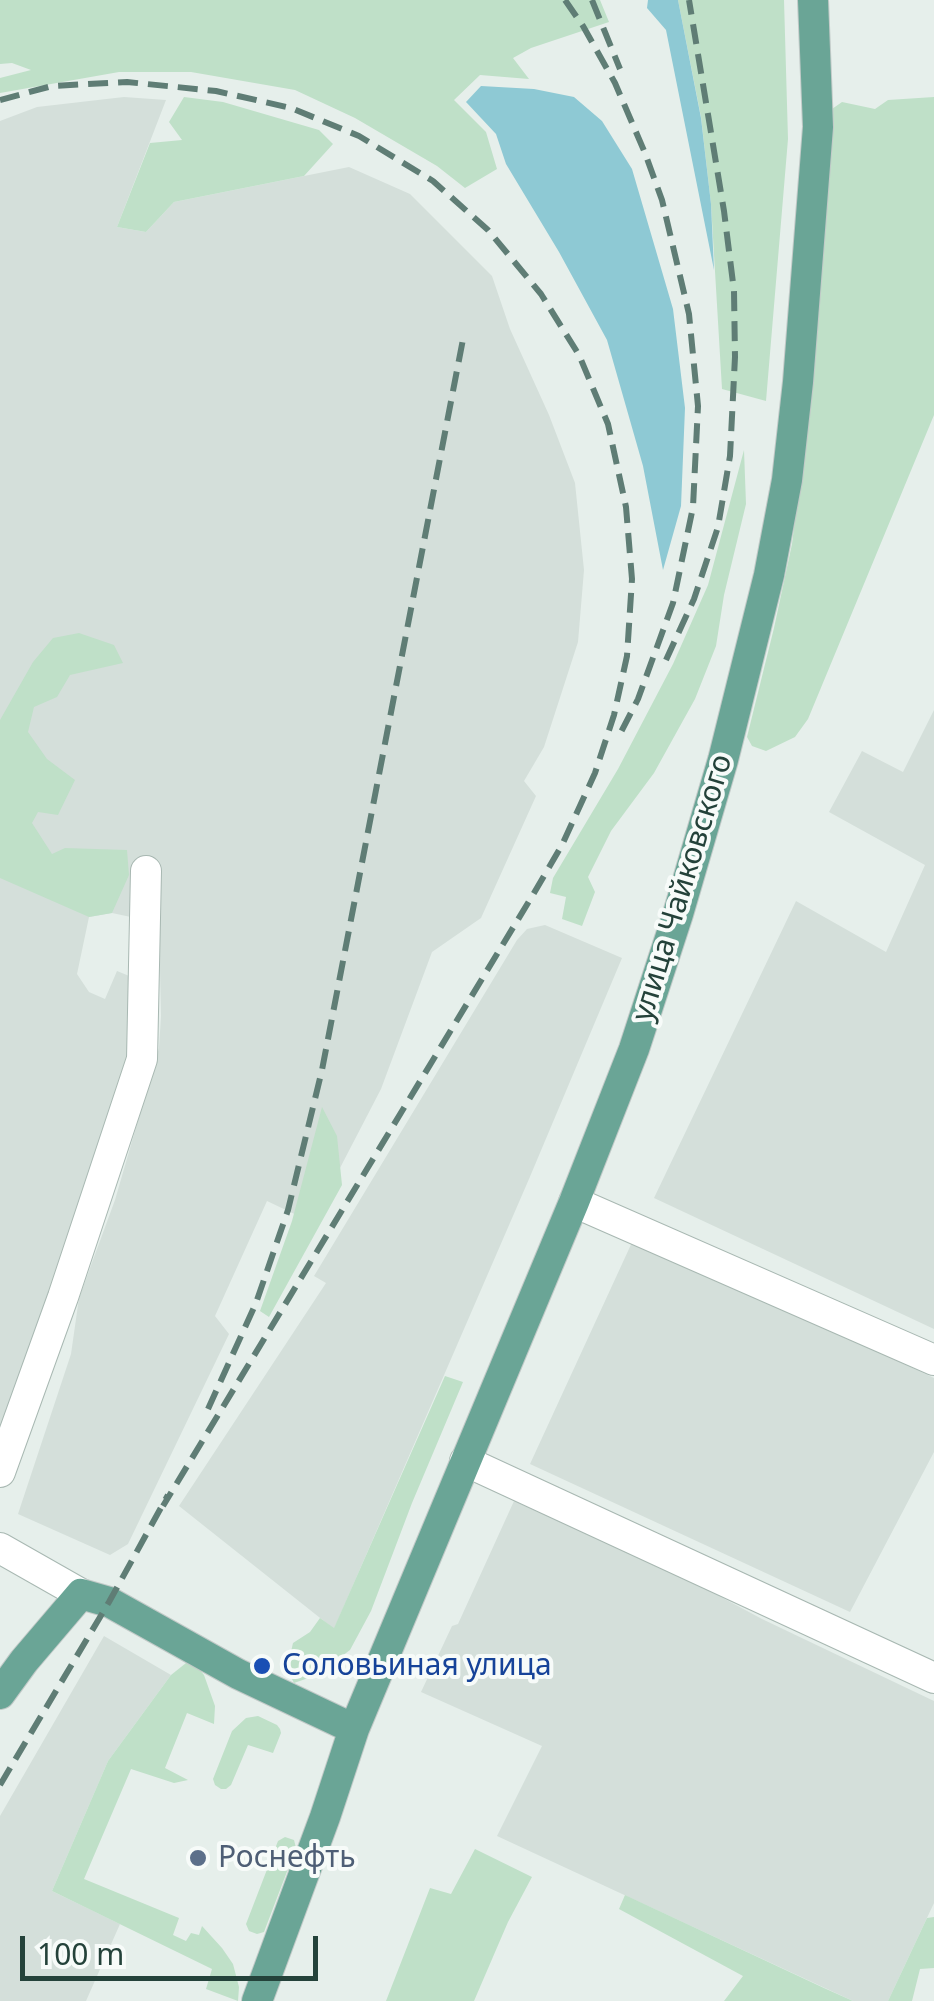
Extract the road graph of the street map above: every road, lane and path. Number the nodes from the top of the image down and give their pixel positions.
1 (813, 0) edge
2 (146, 871) dead end
3 (574, 1202) junction
4 (934, 1360) edge
5 (465, 1461) junction
6 (0, 1472) edge
7 (1, 1546) edge
8 (82, 1594) junction
9 (934, 1678) edge
10 (0, 1694) edge
11 (354, 1729) junction
12 (257, 2001) edge

1 - 3 main road, улица Чайковского
2 - 6 street
3 - 4 street
3 - 5 main road, улица Чайковского
5 - 9 street
5 - 11 main road, улица Чайковского
7 - 8 street
8 - 10 main road
8 - 11 main road
11 - 12 main road

